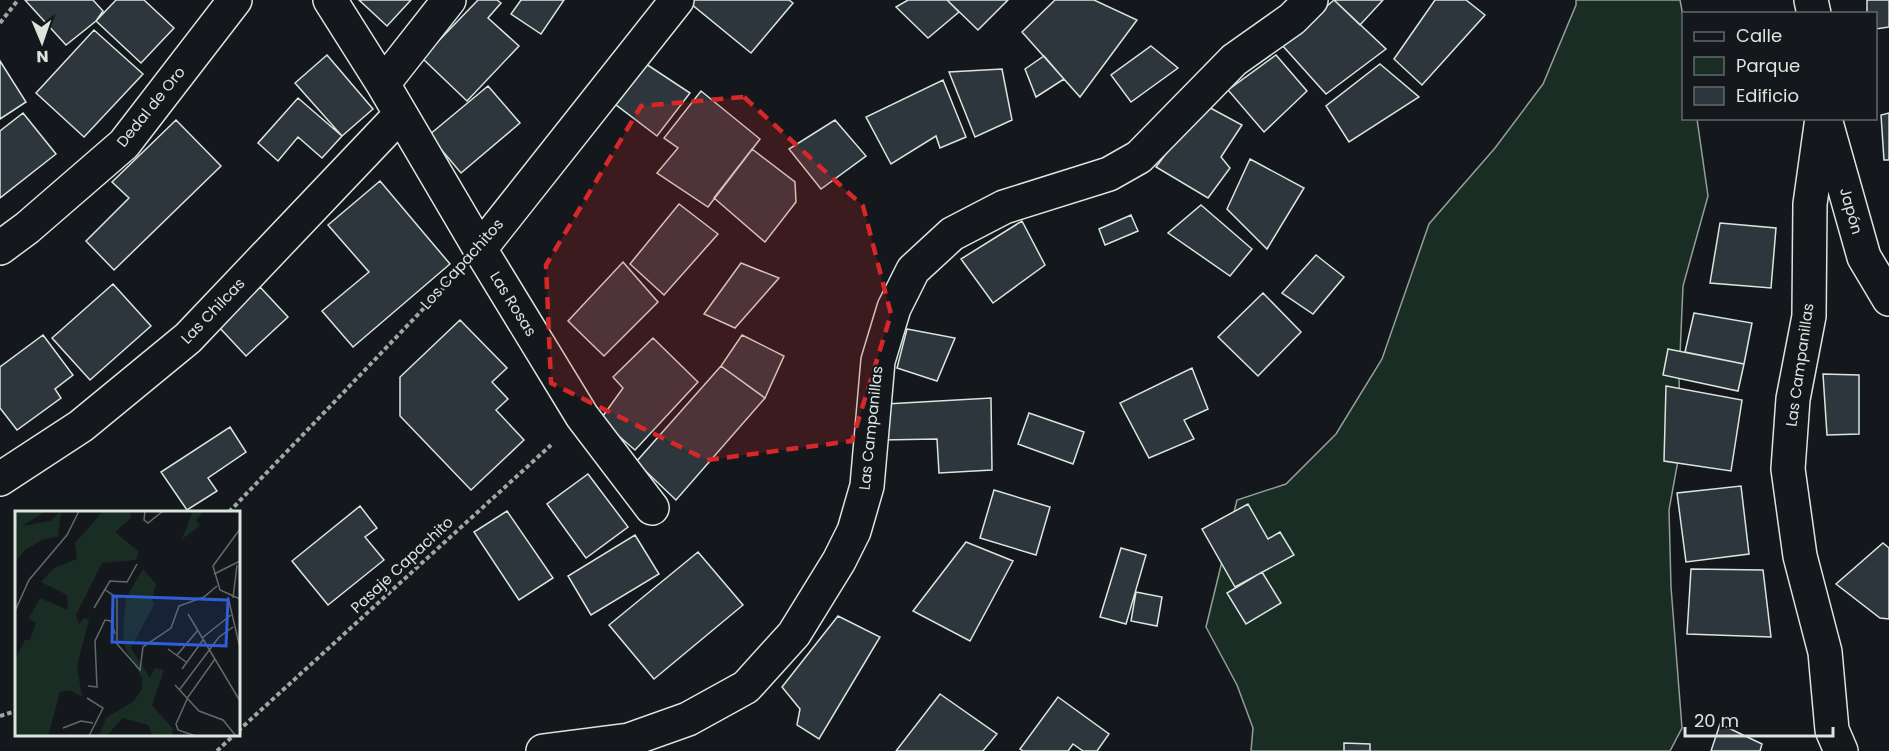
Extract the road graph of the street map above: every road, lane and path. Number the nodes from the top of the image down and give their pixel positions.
1 (18, 0) edge
2 (235, 0) edge
3 (330, 0) edge
4 (449, 0) edge
5 (677, 0) edge
6 (1311, 0) edge
7 (0, 23) edge
8 (383, 84) junction
9 (400, 115) junction
10 (1823, 120) edge
11 (1824, 120) edge
12 (0, 248) edge
13 (480, 249) junction
14 (1889, 299) edge
15 (582, 416) junction
16 (0, 479) edge
17 (652, 508) dead end
18 (231, 511) edge
19 (15, 711) edge
20 (0, 716) edge
21 (240, 729) edge
22 (234, 736) edge
23 (217, 751) edge
24 (543, 751) edge
25 (1841, 751) edge

1 - 7 path
2 - 12 street, Dedal de Oro
3 - 8 street, Las Rosas
4 - 8 street
5 - 13 street, Los Capachitos
6 - 24 street, Las Campanillas
8 - 9 street, Las Rosas
9 - 13 street, Las Rosas
9 - 16 street, Las Chilcas
10 - 25 street, Las Campanillas
11 - 14 street, Japón
13 - 15 street, Las Rosas
13 - 18 path, Los Capachitos
15 - 17 street, Las Rosas
15 - 21 path, Pasaje Capachito
19 - 20 path
22 - 23 path

